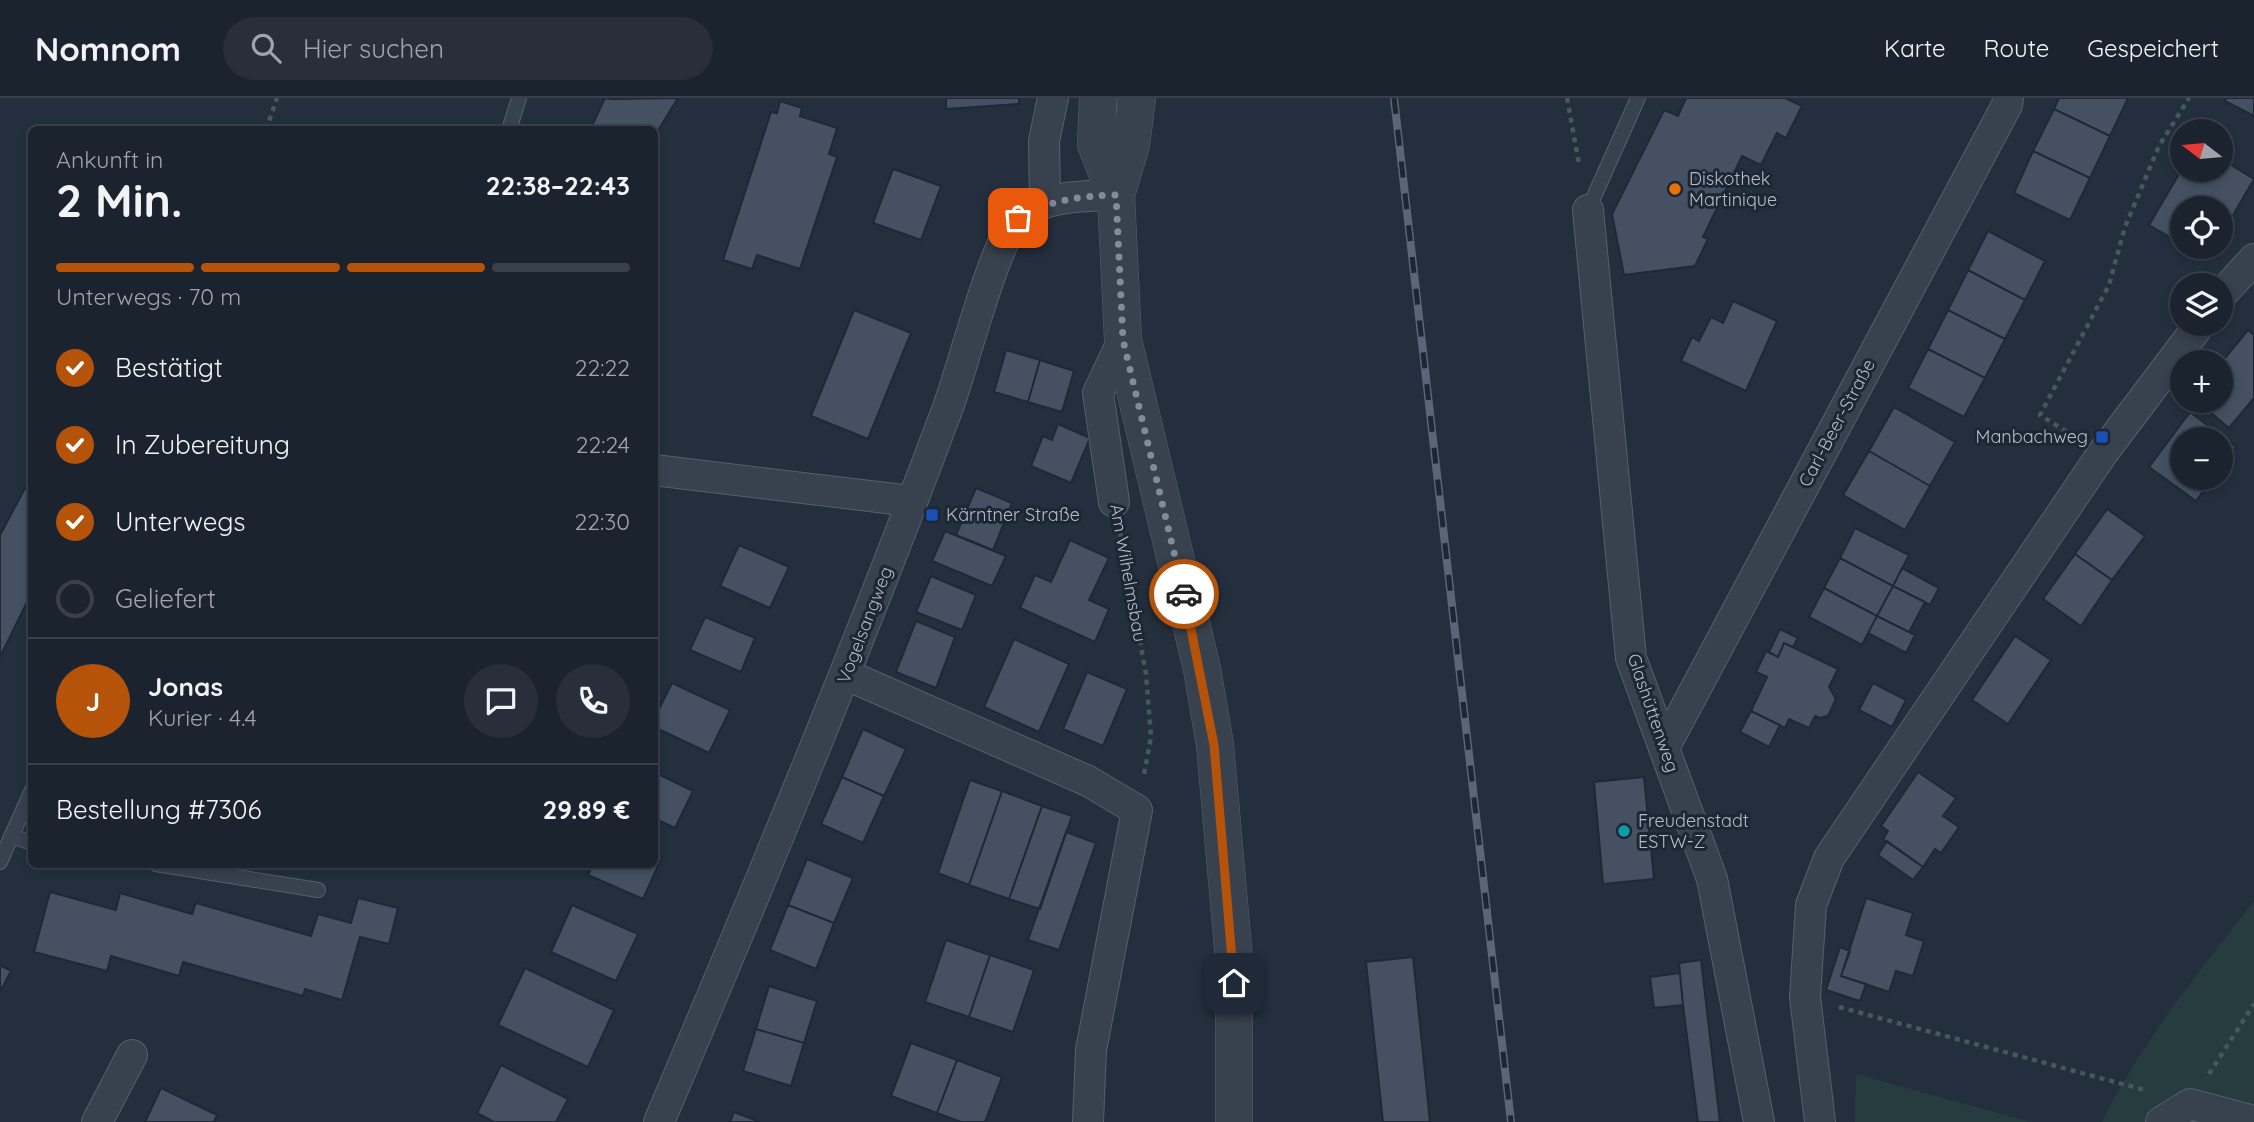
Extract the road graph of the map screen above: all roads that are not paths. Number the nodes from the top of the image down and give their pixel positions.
1 (519, 98) edge
2 (1053, 98) edge
3 (1098, 98) edge
4 (1138, 98) edge
5 (1638, 98) edge
6 (2008, 98) edge
7 (510, 126) edge
8 (1116, 195) junction
9 (1045, 203) junction
10 (1588, 210) joint
11 (2254, 259) edge
12 (2233, 282) edge
13 (2191, 336) edge
14 (1123, 340) junction
15 (658, 470) edge
16 (911, 501) junction
17 (1114, 502) road end
18 (847, 675) junction
19 (1664, 748) junction
20 (28, 799) edge
21 (11, 836) junction
22 (28, 842) edge
23 (0, 862) edge
24 (181, 868) edge
25 (318, 890) dead end
26 (132, 1055) dead end
27 (2254, 1121) edge
28 (97, 1122) edge
29 (659, 1122) edge
30 (1088, 1122) edge
31 (1234, 1122) edge
32 (1759, 1122) edge
33 (1820, 1122) edge
34 (2161, 1122) edge

1 - 7 lane
2 - 9 street
3 - 8 street
4 - 8 street
5 - 10 lane
6 - 19 street, Carl-Beer-Straße
8 - 9 street, Vogelsangweg
8 - 14 street
9 - 16 street, Vogelsangweg
10 - 19 street, Glashüttenweg
11 - 12 street
13 - 33 street
14 - 17 street, Am Wilhelmsbau
14 - 31 street
15 - 16 street
16 - 18 street, Vogelsangweg
18 - 29 street, Vogelsangweg
18 - 30 street
19 - 32 street, Glashüttenweg
20 - 21 lane
21 - 22 lane
21 - 23 lane
24 - 25 lane
26 - 28 street
27 - 34 street

